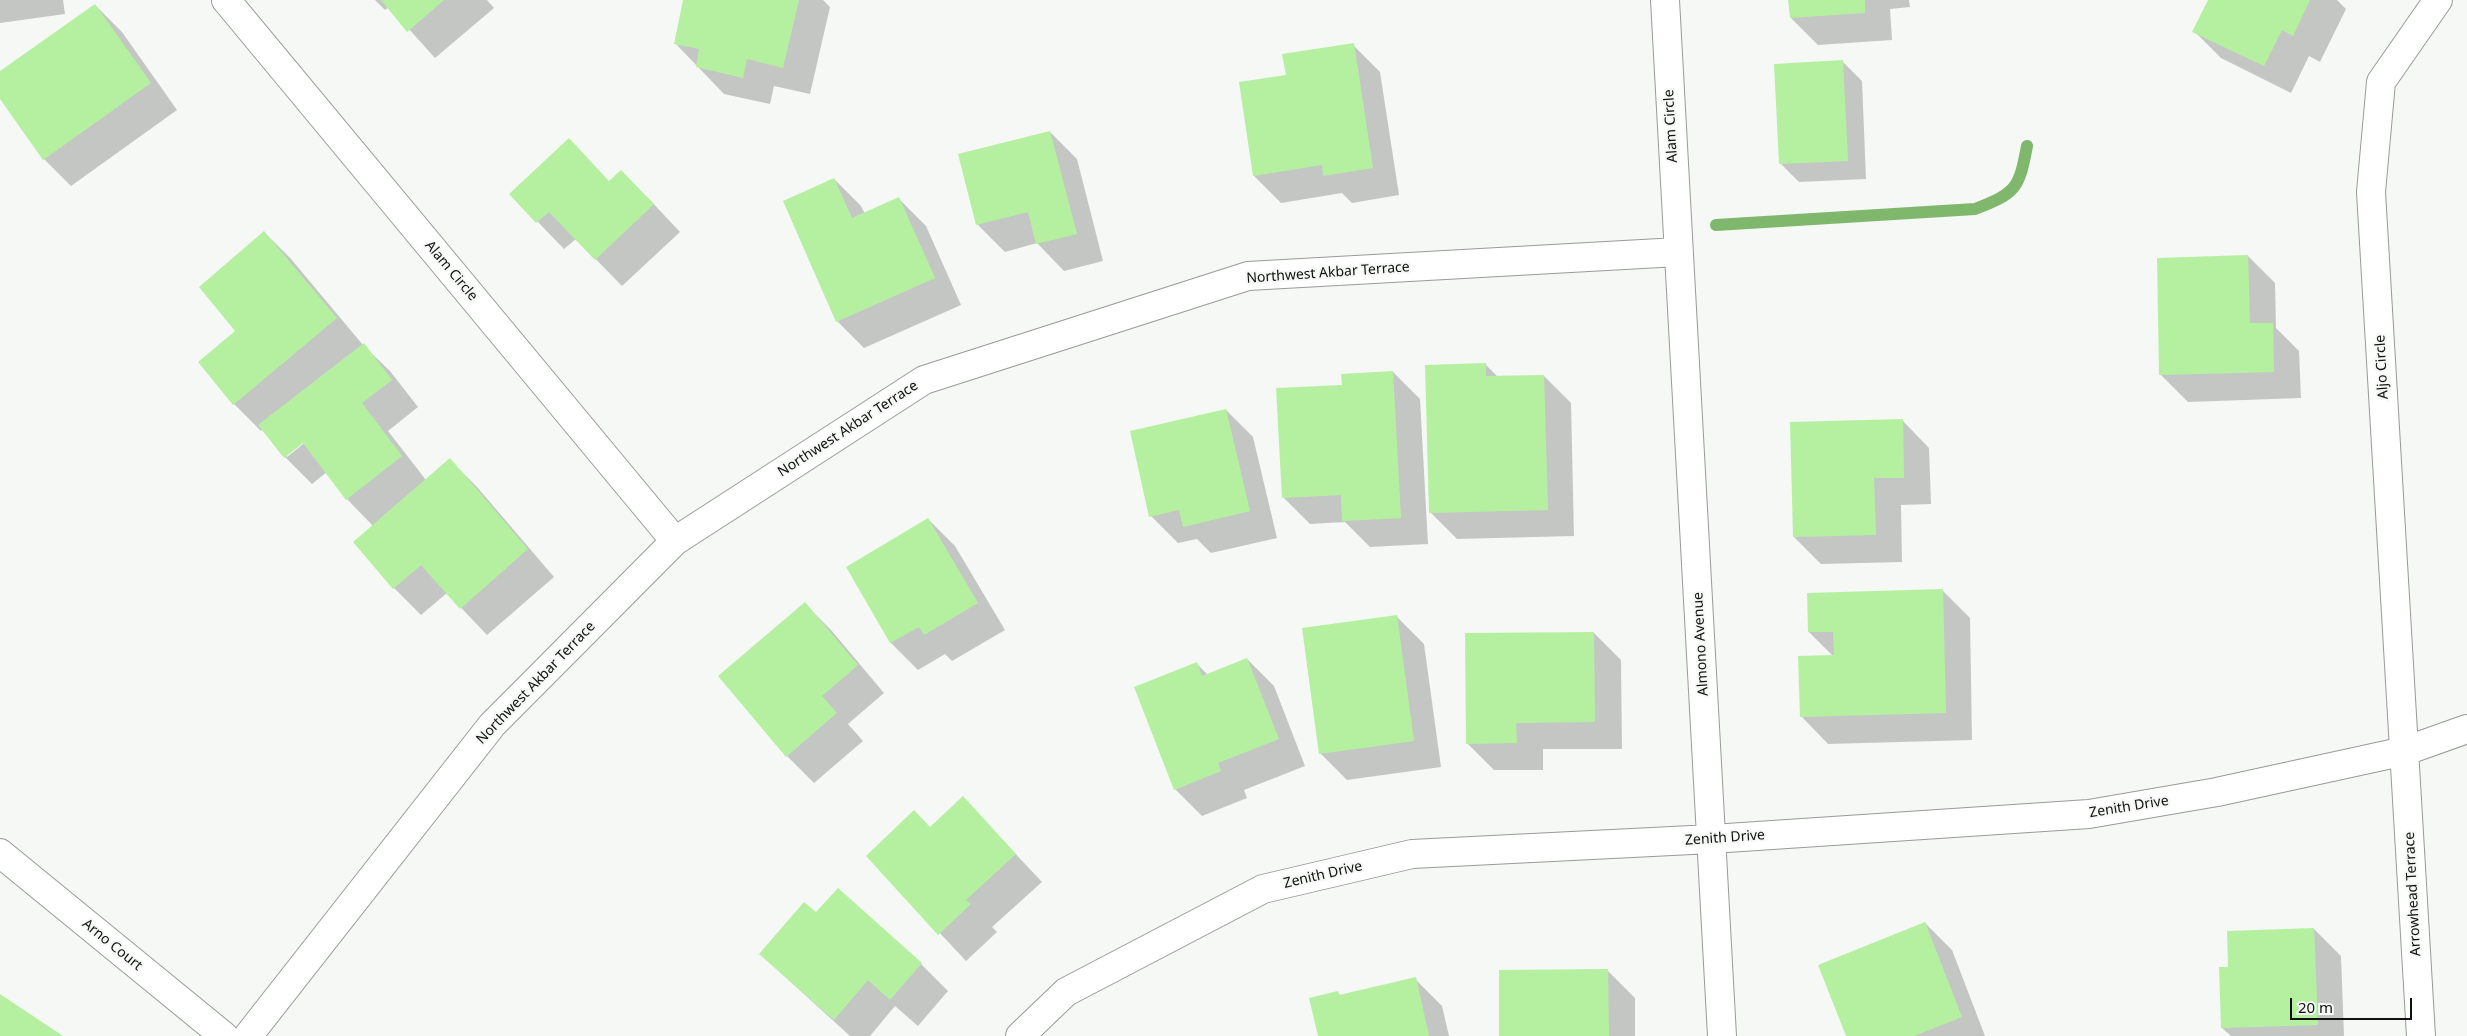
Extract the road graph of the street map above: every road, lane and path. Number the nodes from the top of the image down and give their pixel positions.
1 (226, 0) edge
2 (1664, 0) edge
3 (2438, 0) edge
4 (1678, 252) junction
5 (675, 542) junction
6 (2467, 730) edge
7 (2405, 751) junction
8 (1712, 839) junction
9 (0, 853) edge
10 (224, 1036) edge
11 (248, 1036) edge
12 (1020, 1036) edge
13 (1722, 1036) edge
14 (2421, 1036) edge

1 - 5 street, Alam Circle
2 - 4 street, Alam Circle
3 - 7 street, Aljo Circle
4 - 5 street, Northwest Akbar Terrace
4 - 8 street, Almono Avenue
5 - 11 street, Northwest Akbar Terrace
6 - 7 street, Zenith Drive
7 - 8 street, Zenith Drive
7 - 14 street, Arrowhead Terrace
8 - 12 street, Zenith Drive
8 - 13 street, Almono Avenue
9 - 10 street, Arno Court

